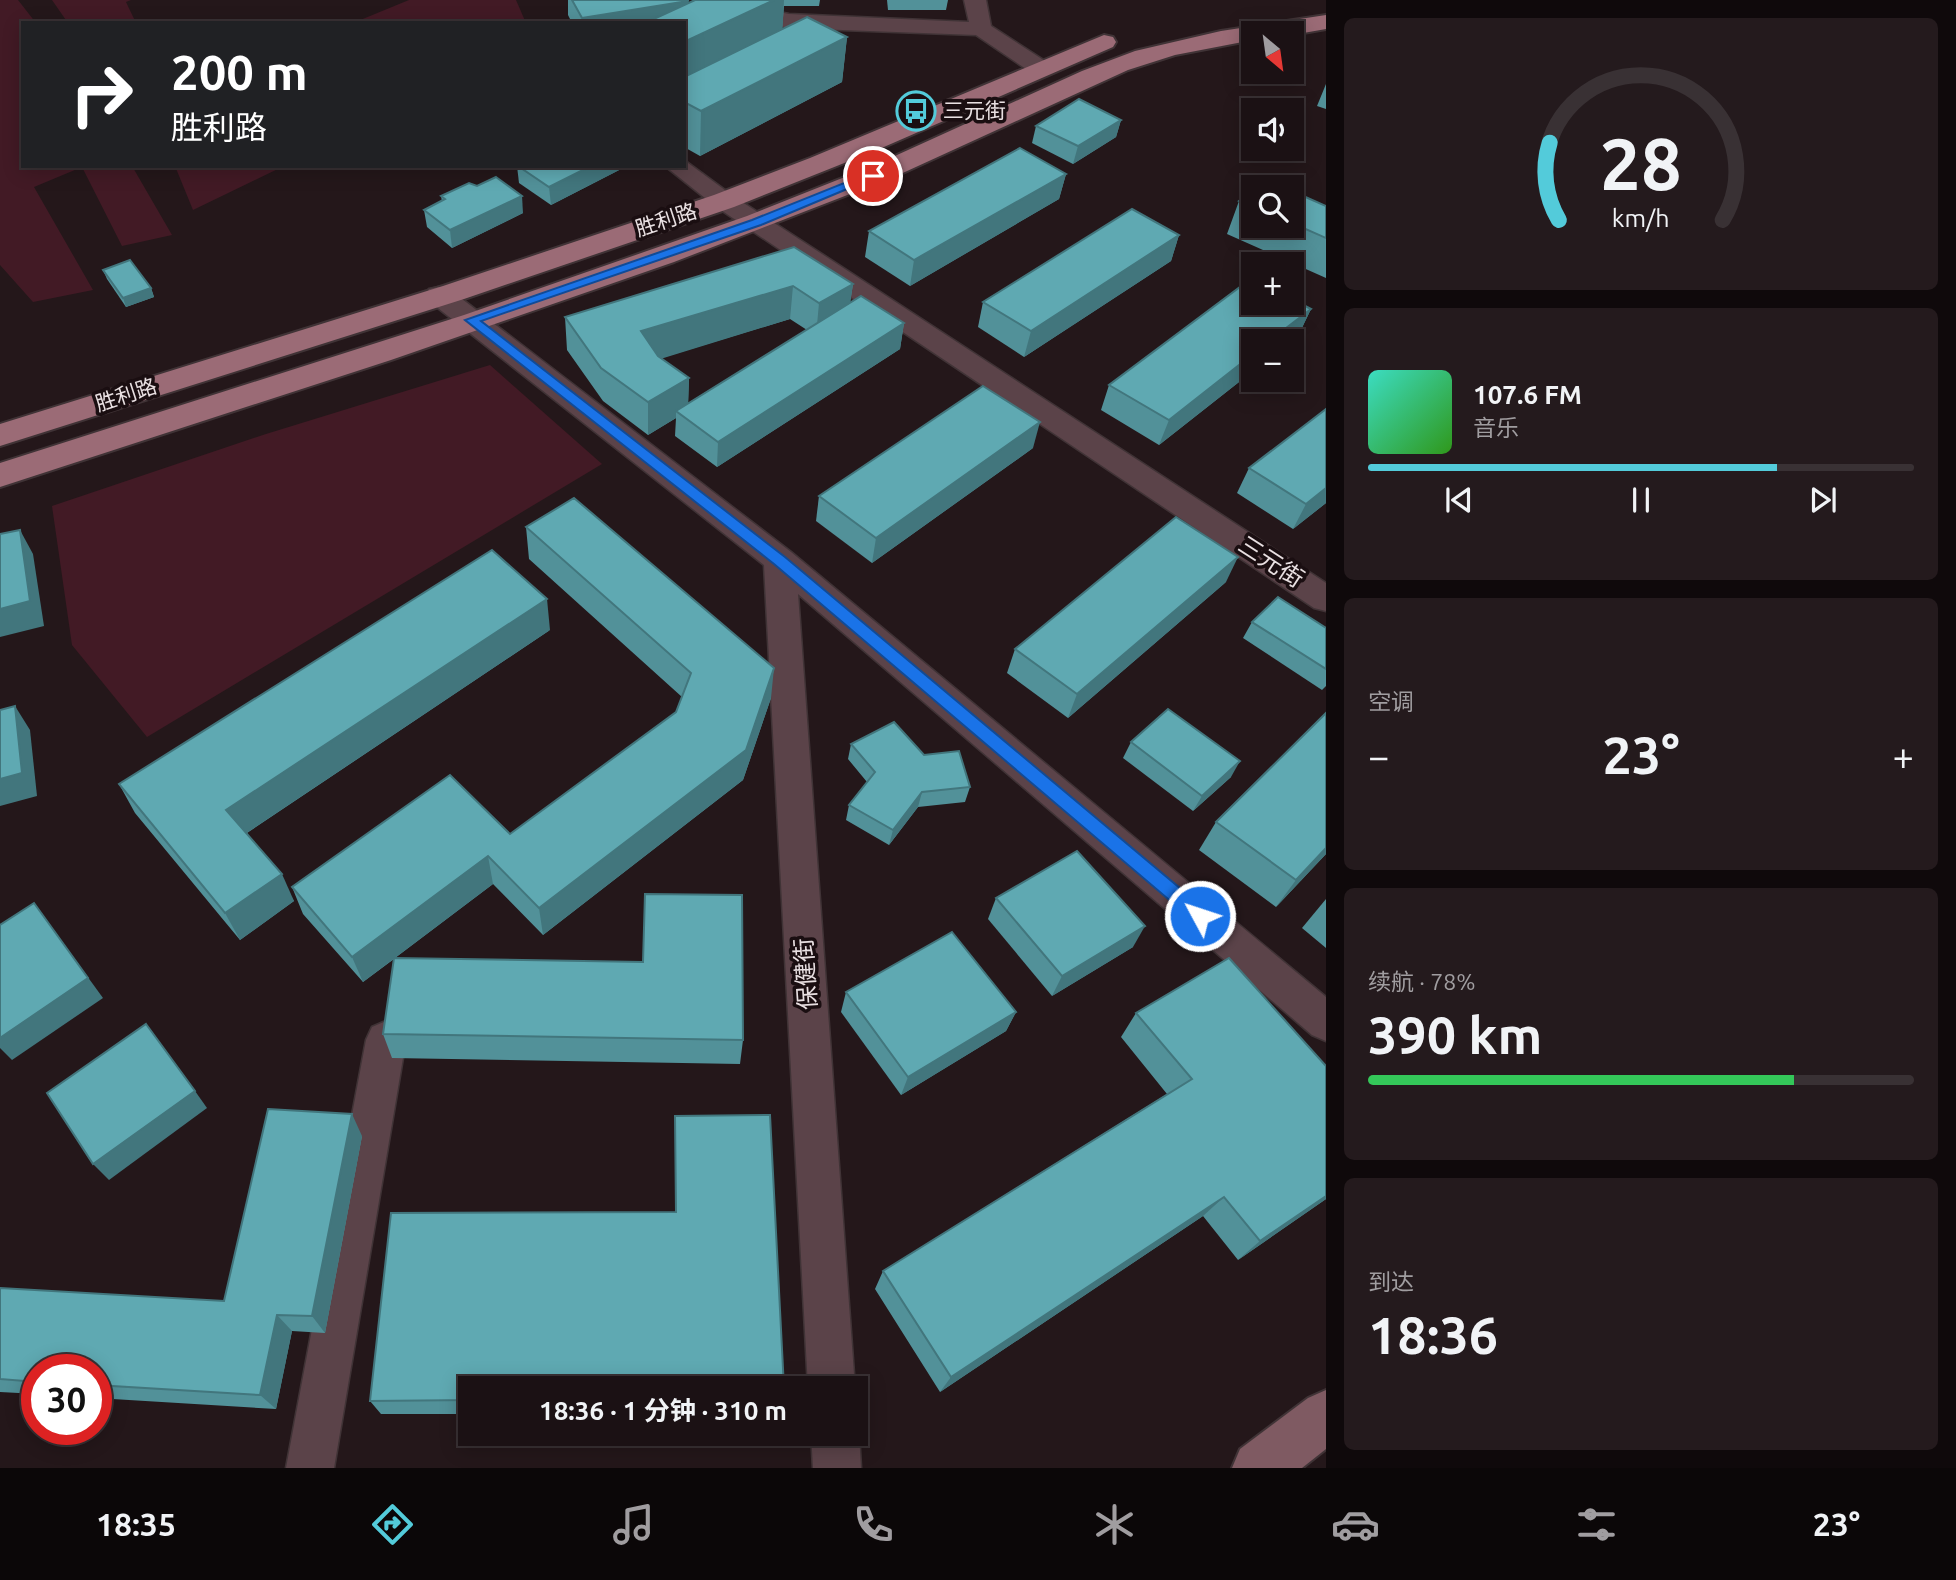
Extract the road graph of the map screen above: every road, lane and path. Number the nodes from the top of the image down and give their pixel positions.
1 (975, 0) edge
2 (1326, 1) edge
3 (710, 6) edge
4 (1326, 22) edge
5 (981, 29) junction
6 (1040, 68) junction
7 (680, 168) edge
8 (724, 201) junction
9 (757, 222) junction
10 (439, 295) junction
11 (471, 320) junction
12 (0, 435) edge
13 (0, 475) edge
14 (779, 560) junction
15 (1326, 599) edge
16 (1326, 1022) edge
17 (386, 1040) edge
18 (831, 1376) edge
19 (1326, 1416) edge
20 (836, 1446) edge
21 (310, 1468) edge
22 (837, 1468) edge
23 (1259, 1468) edge

1 - 5 street
2 - 6 main road, 胜利路
3 - 5 street
4 - 9 main road, 胜利路
5 - 6 street
6 - 8 main road, 胜利路
7 - 8 street, 三元街
8 - 9 street, 三元街
8 - 10 main road, 胜利路
9 - 11 main road, 胜利路
9 - 15 street, 三元街
10 - 11 street
10 - 12 main road, 胜利路
11 - 13 main road, 胜利路
11 - 14 street
14 - 16 street
14 - 18 street, 保健街
17 - 21 street
19 - 23 main road
20 - 22 street

